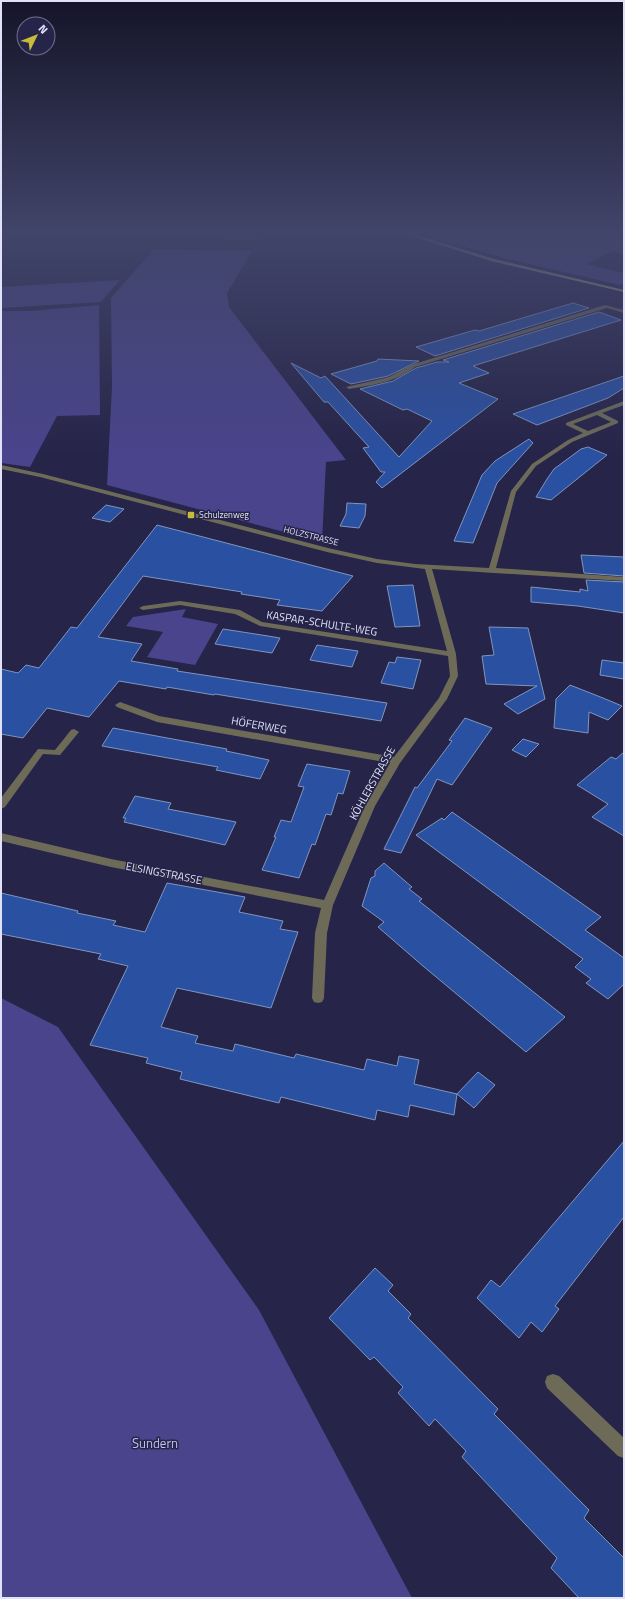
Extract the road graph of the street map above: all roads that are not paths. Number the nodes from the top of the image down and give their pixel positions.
1 (605, 307) edge
2 (609, 307) edge
3 (624, 312) edge
4 (349, 387) dead end
5 (624, 403) edge
6 (597, 413) junction
7 (587, 433) junction
8 (1, 467) edge
9 (428, 567) junction
10 (492, 570) junction
11 (624, 579) edge
12 (143, 608) dead end
13 (452, 654) junction
14 (120, 705) dead end
15 (74, 732) dead end
16 (396, 761) junction
17 (1, 805) edge
18 (1, 837) edge
19 (327, 905) junction
20 (318, 998) dead end
21 (553, 1382) dead end
22 (624, 1450) edge

1 - 4 street
2 - 3 street
5 - 6 street
6 - 7 street
6 - 7 street
7 - 10 street
8 - 9 street, HOLZSTRASSE
9 - 10 street, HOLZSTRASSE
9 - 13 street, KÖHLERSTRASSE
10 - 11 street, HOLZSTRASSE
12 - 13 street, KASPAR-SCHULTE-WEG
13 - 16 street, KÖHLERSTRASSE
14 - 16 street, HÖFERWEG
15 - 17 street
16 - 19 street, KÖHLERSTRASSE
18 - 19 street, ELSINGSTRASSE
19 - 20 street, KÖHLERSTRASSE
21 - 22 street

